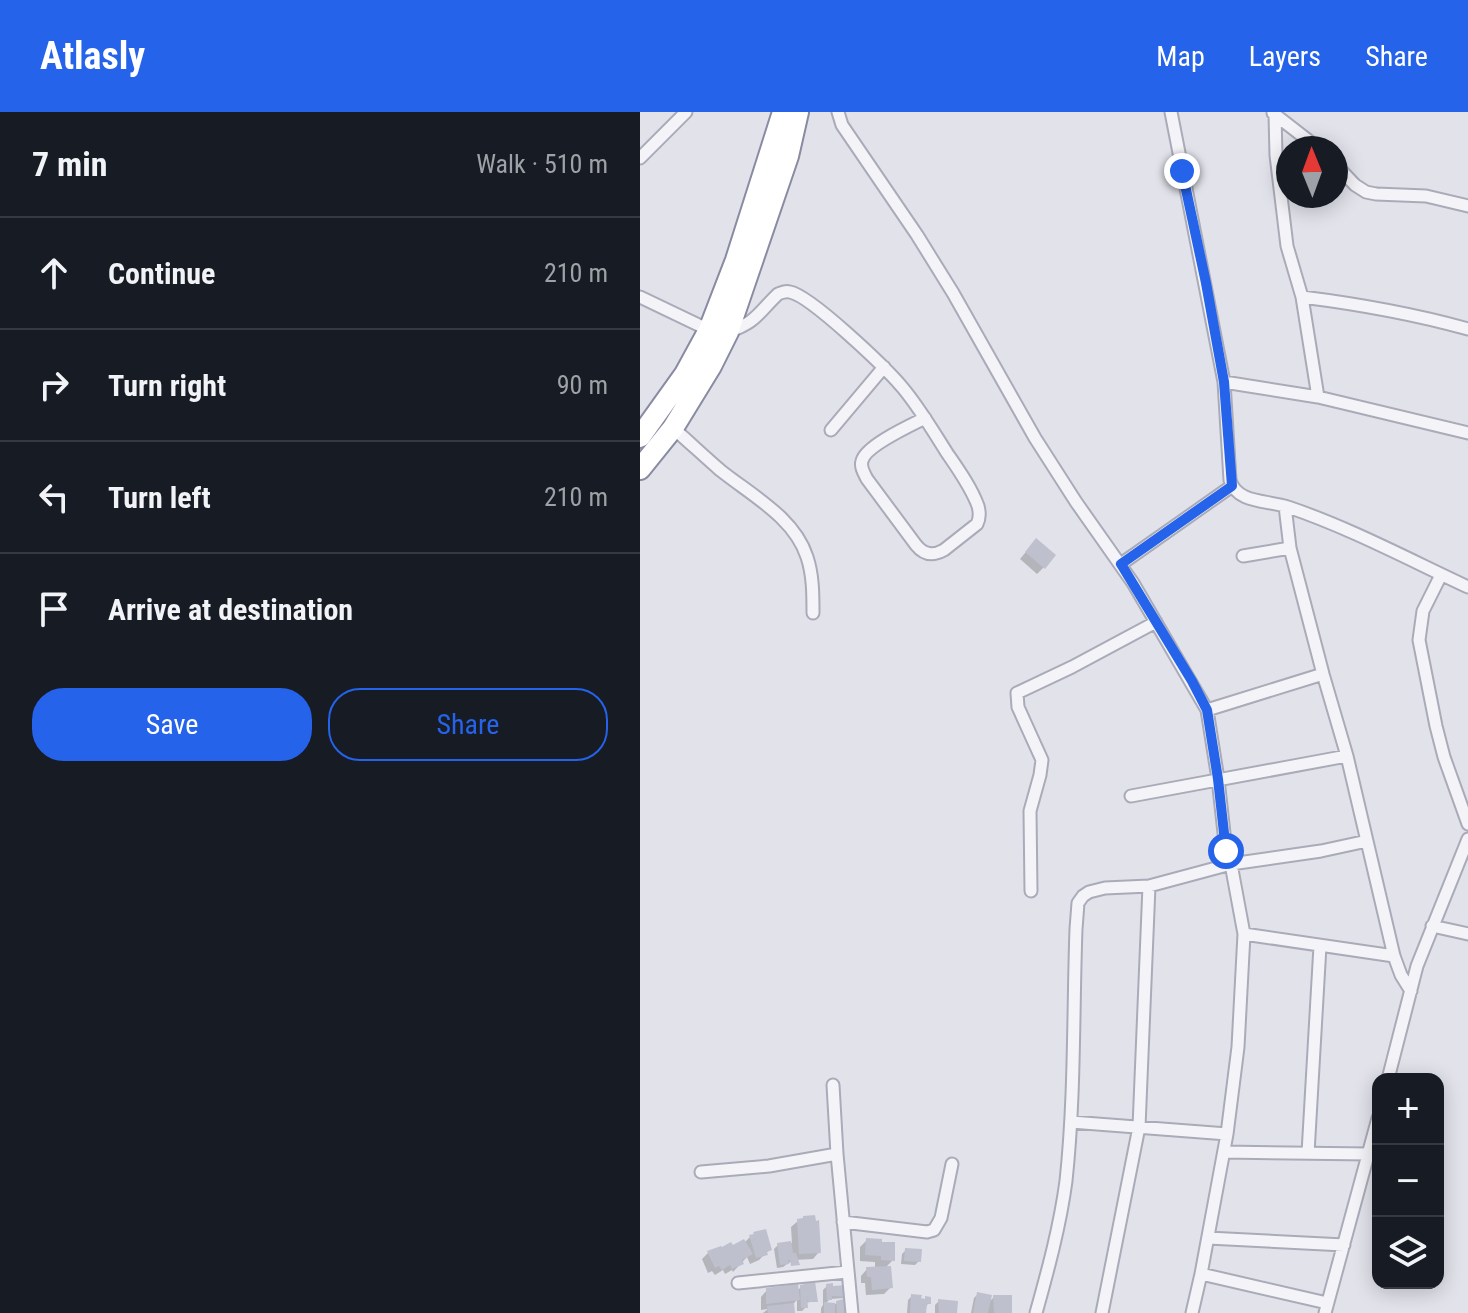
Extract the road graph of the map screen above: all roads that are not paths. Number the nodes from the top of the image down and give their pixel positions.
1 (686, 112) edge
2 (783, 112) edge
3 (798, 112) edge
4 (838, 112) edge
5 (1171, 112) edge
6 (1274, 114) edge
7 (1302, 136) edge
8 (640, 158) edge
9 (1348, 178) edge
10 (1468, 206) edge
11 (640, 297) edge
12 (1302, 297) junction
13 (1468, 329) edge
14 (718, 331) junction
15 (884, 367) junction
16 (1224, 382) junction
17 (1318, 397) junction
18 (925, 418) junction
19 (673, 428) junction
20 (831, 430) dead end
21 (1468, 433) edge
22 (640, 437) edge
23 (640, 469) edge
24 (1232, 486) junction
25 (1285, 506) junction
26 (1290, 548) junction
27 (1243, 556) dead end
28 (1121, 564) junction
29 (1441, 575) junction
30 (1468, 587) edge
31 (813, 613) dead end
32 (1156, 622) junction
33 (1323, 674) junction
34 (1207, 710) junction
35 (1347, 756) junction
36 (1218, 779) junction
37 (1131, 796) dead end
38 (1468, 824) edge
39 (1468, 839) edge
40 (1367, 841) junction
41 (1231, 864) junction
42 (1149, 886) junction
43 (1031, 891) dead end
44 (1432, 926) junction
45 (1244, 934) junction
46 (1468, 934) edge
47 (1320, 946) junction
48 (1394, 956) junction
49 (1411, 991) junction
50 (1390, 1073) edge
51 (833, 1085) dead end
52 (1071, 1122) junction
53 (1139, 1127) junction
54 (1227, 1134) junction
55 (1372, 1142) edge
56 (1224, 1152) junction
57 (1308, 1153) junction
58 (837, 1154) junction
59 (1369, 1154) junction
60 (952, 1164) dead end
61 (701, 1172) dead end
62 (843, 1222) junction
63 (1208, 1238) junction
64 (1344, 1245) junction
65 (847, 1272) junction
66 (1201, 1274) junction
67 (738, 1283) dead end
68 (1326, 1308) edge
69 (852, 1313) edge
70 (1036, 1313) edge
71 (1102, 1313) edge
72 (1192, 1313) edge

1 - 8 street
2 - 14 highway
3 - 14 highway
4 - 28 street
5 - 16 street
6 - 7 street
6 - 12 street
9 - 10 street
11 - 14 street
12 - 13 street
12 - 17 street
14 - 15 street
14 - 19 highway
14 - 22 highway
15 - 18 street
15 - 20 street
16 - 17 street
16 - 24 street
17 - 21 street
18 - 18 street
19 - 23 highway
19 - 31 street
24 - 25 street
24 - 28 street
25 - 26 street
25 - 29 street
26 - 27 street
26 - 33 street
28 - 32 street
29 - 30 street
29 - 38 street
32 - 34 street
32 - 43 street
33 - 34 street
33 - 35 street
34 - 36 street
35 - 36 street
35 - 40 street
36 - 37 street
36 - 41 street
39 - 44 street
40 - 41 street
40 - 48 street
41 - 42 street
41 - 45 street
42 - 52 street
42 - 53 street
44 - 46 street
44 - 49 street
45 - 47 street
45 - 54 street
47 - 48 street
47 - 57 street
48 - 49 street
49 - 50 street
51 - 58 street
52 - 53 street
52 - 70 street
53 - 54 street
53 - 71 street
54 - 56 street
55 - 59 street
56 - 57 street
56 - 63 street
57 - 59 street
58 - 61 street
58 - 62 street
59 - 64 street
60 - 62 street
62 - 65 street
63 - 64 street
63 - 66 street
64 - 68 street
65 - 67 street
65 - 69 street
66 - 68 street
66 - 72 street

